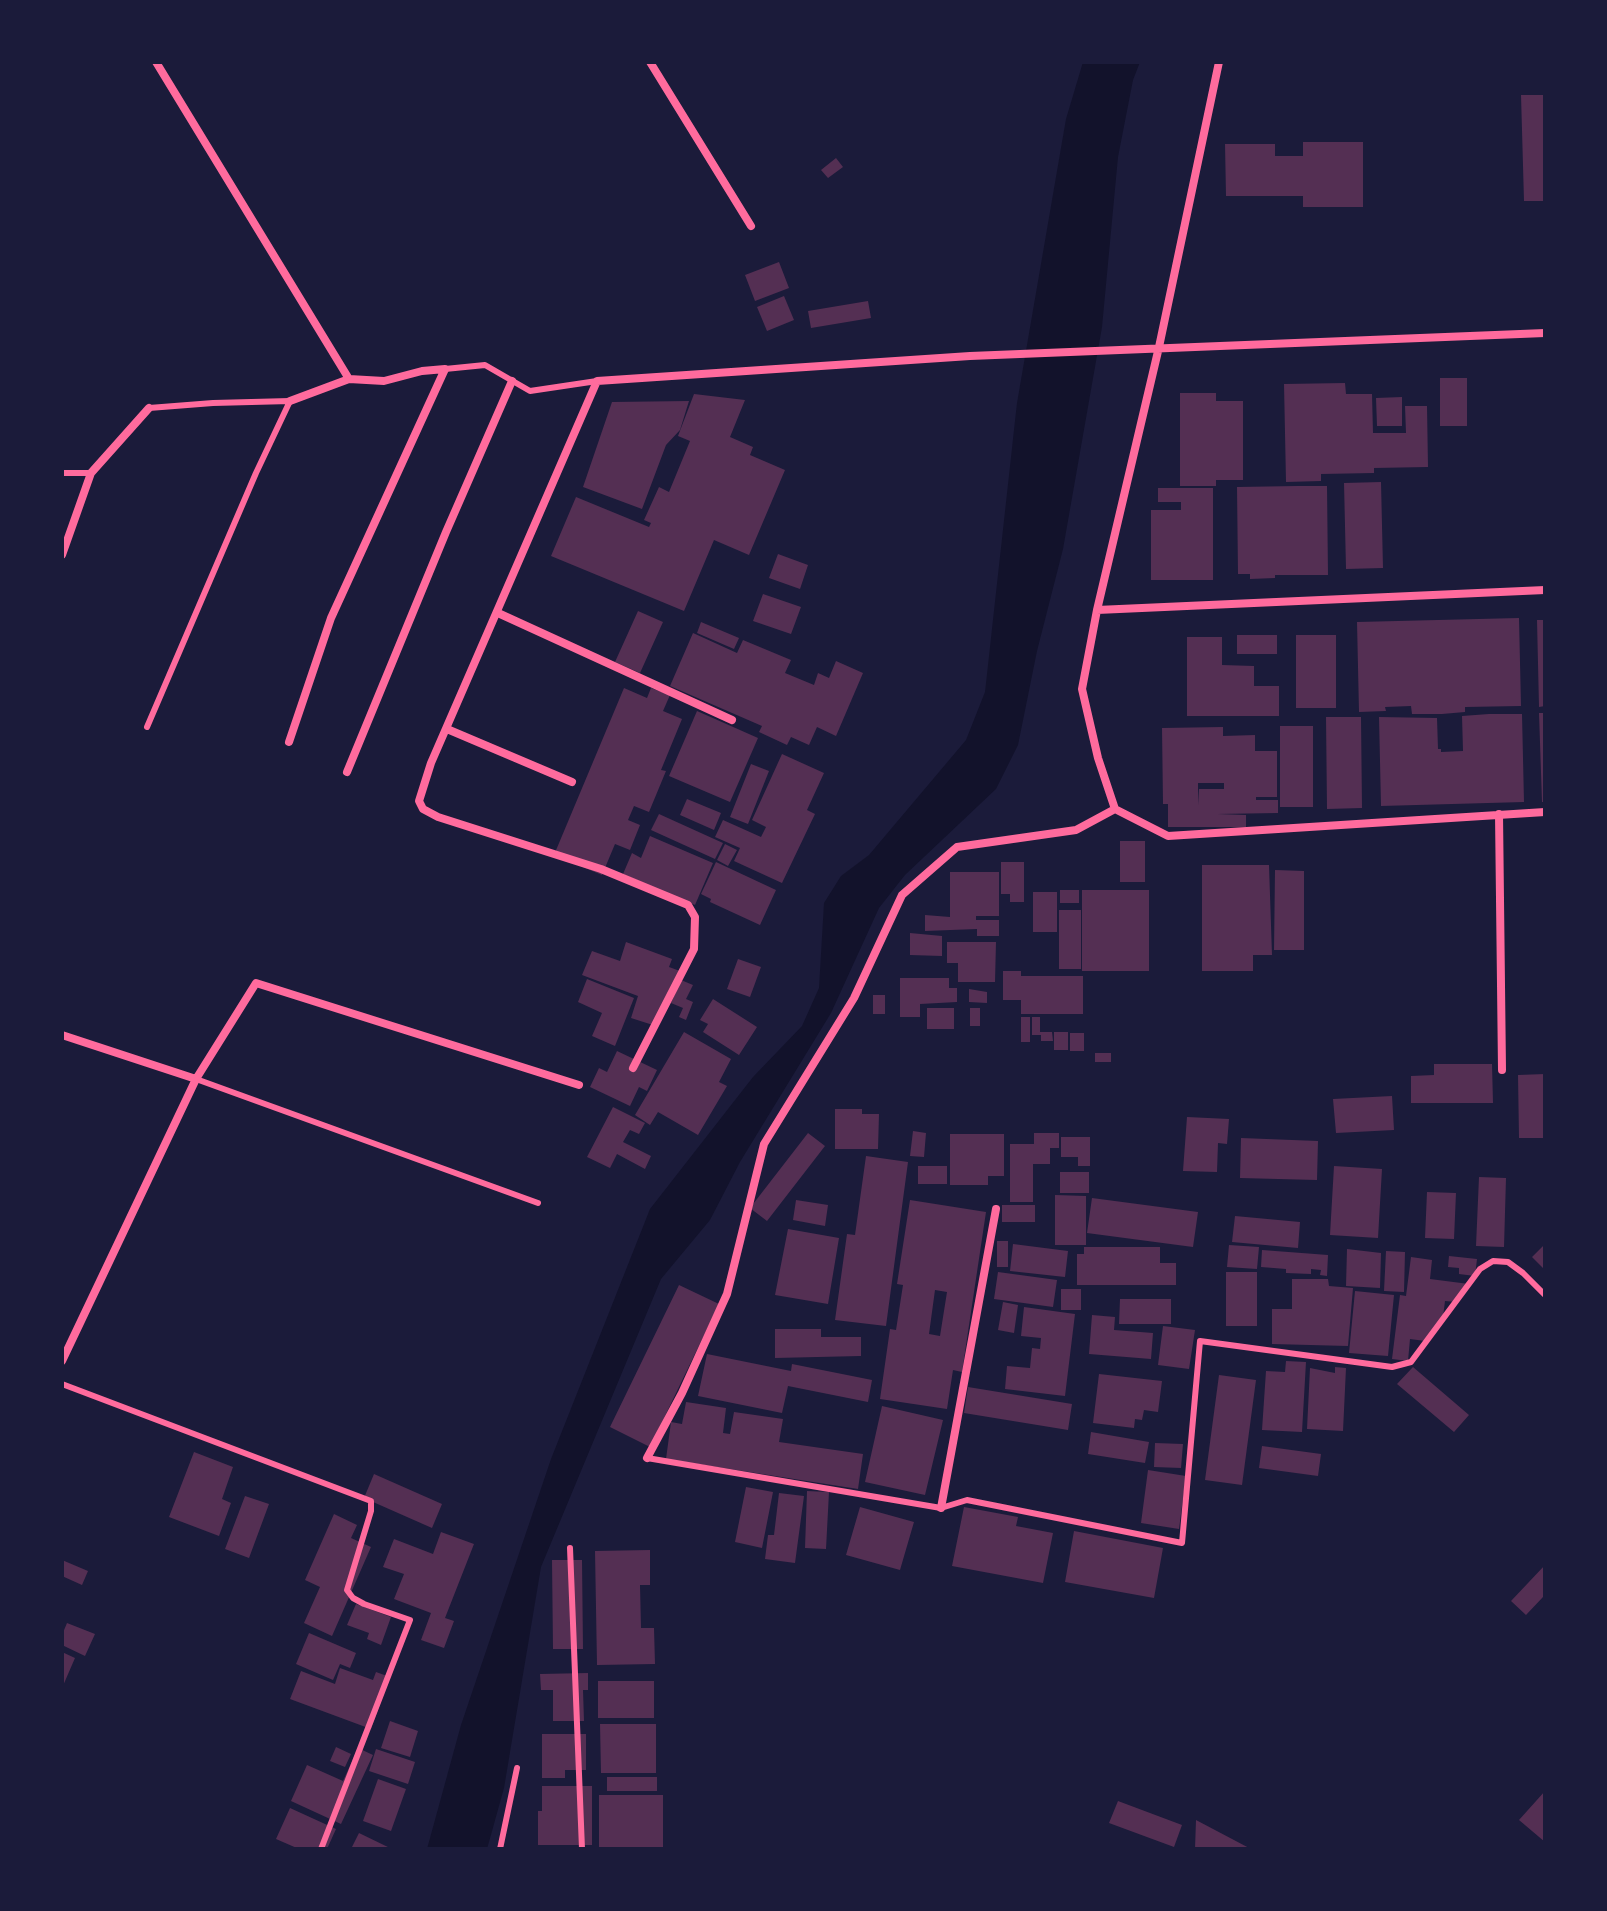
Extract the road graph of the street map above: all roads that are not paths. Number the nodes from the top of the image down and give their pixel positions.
1 (156, 62) edge
2 (650, 62) edge
3 (1219, 62) edge
4 (751, 226) dead end
5 (1545, 333) edge
6 (1159, 347) junction
7 (445, 369) junction
8 (349, 379) junction
9 (512, 381) junction
10 (597, 381) junction
11 (290, 401) junction
12 (149, 408) joint
13 (62, 473) edge
14 (91, 473) junction
15 (62, 555) edge
16 (1545, 590) edge
17 (1097, 610) junction
18 (498, 613) junction
19 (732, 720) dead end
20 (147, 727) dead end
21 (447, 729) junction
22 (289, 742) dead end
23 (347, 772) dead end
24 (572, 782) dead end
25 (1115, 809) junction
26 (1545, 812) edge
27 (1499, 814) junction
28 (62, 1035) edge
29 (633, 1068) dead end
30 (1502, 1070) dead end
31 (196, 1079) junction
32 (579, 1085) dead end
33 (538, 1203) dead end
34 (996, 1209) dead end
35 (1545, 1295) edge
36 (62, 1361) edge
37 (62, 1384) edge
38 (647, 1458) joint
39 (941, 1508) junction
40 (570, 1548) dead end
41 (517, 1768) dead end
42 (321, 1849) edge
43 (500, 1849) edge
44 (582, 1849) edge

1 - 8 street
2 - 4 street
3 - 6 street
5 - 6 street
6 - 10 street
6 - 17 street
7 - 8 street
7 - 9 lane
7 - 22 street
8 - 11 street
9 - 10 lane
9 - 23 street
10 - 18 street
11 - 12 lane
11 - 20 lane
12 - 14 street
13 - 14 lane
14 - 15 street
16 - 17 street
17 - 25 street
18 - 19 street
18 - 21 street
21 - 24 street
21 - 29 street
25 - 27 street
25 - 38 street
26 - 27 street
27 - 30 street
28 - 31 street
31 - 32 street
31 - 33 lane
31 - 36 street
34 - 39 street
35 - 39 lane
37 - 42 lane
38 - 39 lane
40 - 44 lane
41 - 43 lane

